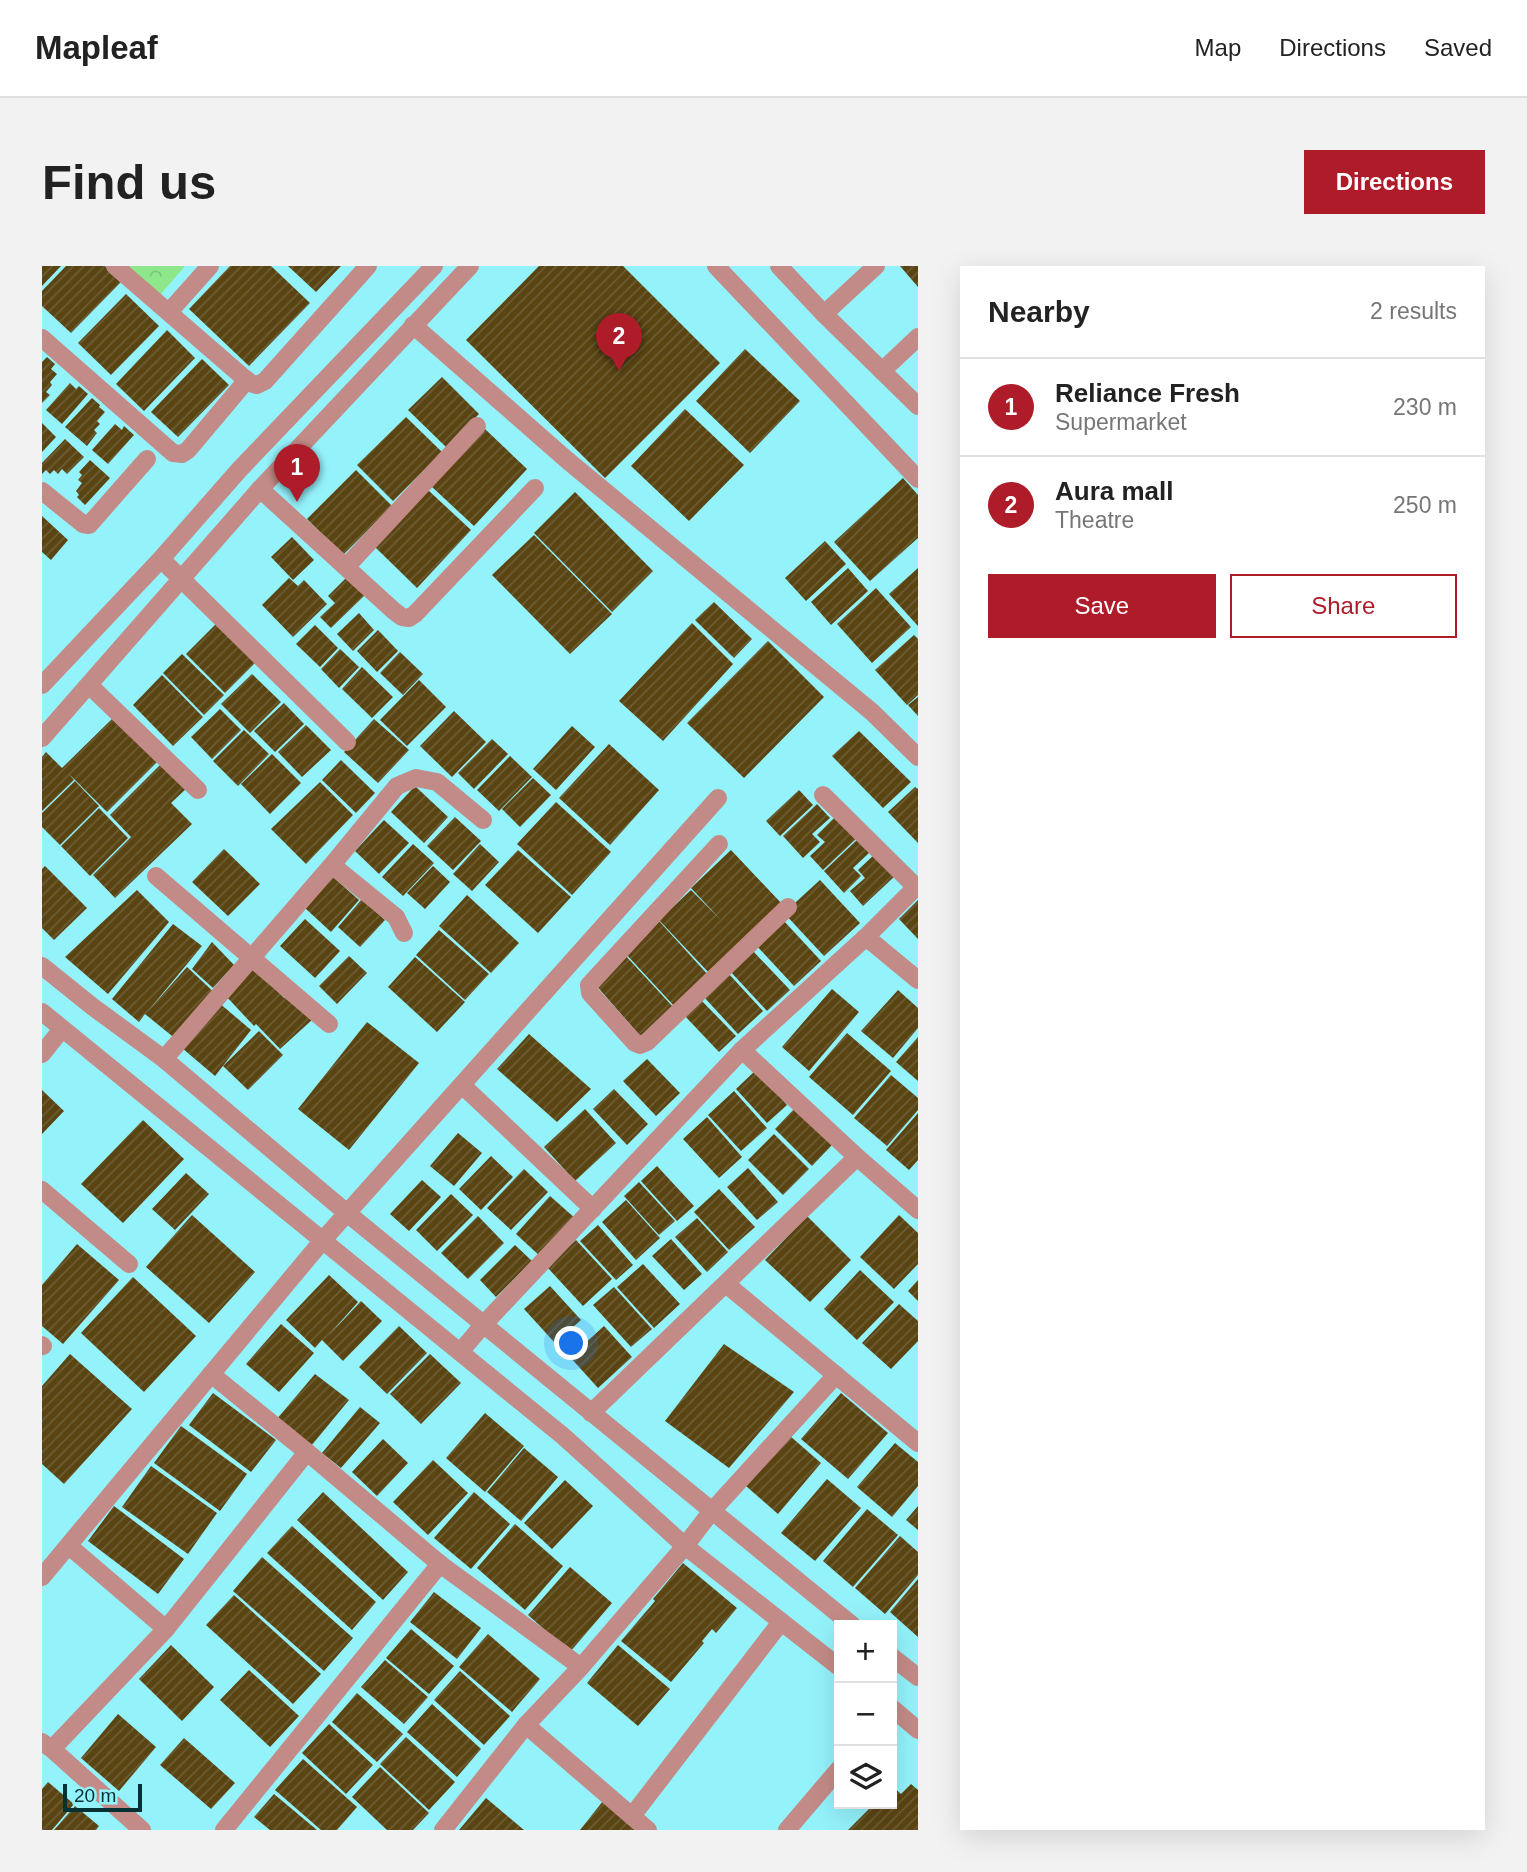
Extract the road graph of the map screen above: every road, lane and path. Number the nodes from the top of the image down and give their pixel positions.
1 (115, 266) edge
2 (210, 266) edge
3 (368, 266) edge
4 (434, 266) edge
5 (470, 266) edge
6 (716, 266) edge
7 (779, 266) edge
8 (876, 266) edge
9 (169, 312) junction
10 (824, 314) junction
11 (413, 325) junction
12 (918, 337) edge
13 (42, 338) edge
14 (883, 371) junction
15 (247, 380) junction
16 (918, 406) edge
17 (477, 426) dead end
18 (147, 459) dead end
19 (918, 479) edge
20 (535, 488) dead end
21 (260, 489) junction
22 (42, 491) edge
23 (161, 559) junction
24 (346, 567) junction
25 (181, 579) junction
26 (42, 685) edge
27 (89, 685) junction
28 (42, 738) edge
29 (347, 742) dead end
30 (918, 757) edge
31 (198, 790) dead end
32 (823, 795) dead end
33 (718, 798) dead end
34 (483, 820) dead end
35 (719, 845) dead end
36 (332, 865) junction
37 (156, 876) dead end
38 (917, 886) edge
39 (631, 895) junction
40 (788, 907) dead end
41 (653, 915) junction
42 (404, 933) dead end
43 (866, 937) junction
44 (252, 958) junction
45 (42, 966) edge
46 (918, 980) edge
47 (42, 1012) edge
48 (329, 1024) dead end
49 (62, 1029) junction
50 (742, 1050) junction
51 (42, 1054) edge
52 (164, 1059) junction
53 (462, 1085) junction
54 (857, 1157) junction
55 (42, 1190) edge
56 (593, 1209) junction
57 (918, 1210) edge
58 (347, 1213) junction
59 (323, 1240) junction
60 (129, 1264) dead end
61 (726, 1284) junction
62 (484, 1324) junction
63 (460, 1352) junction
64 (211, 1374) junction
65 (836, 1375) junction
66 (591, 1413) junction
67 (918, 1443) edge
68 (307, 1452) junction
69 (711, 1512) junction
70 (69, 1546) junction
71 (685, 1546) junction
72 (440, 1564) junction
73 (42, 1577) edge
74 (846, 1620) edge
75 (781, 1622) junction
76 (166, 1629) junction
77 (897, 1661) edge
78 (834, 1663) edge
79 (581, 1667) junction
80 (918, 1677) edge
81 (897, 1712) edge
82 (526, 1725) junction
83 (918, 1730) edge
84 (47, 1745) edge
85 (834, 1776) edge
86 (632, 1815) junction
87 (797, 1827) edge
88 (142, 1830) edge
89 (224, 1830) edge
90 (443, 1830) edge
91 (648, 1830) edge

1 - 9 street
2 - 9 street
3 - 15 street
4 - 23 street
5 - 11 street
6 - 19 street
7 - 10 street
8 - 10 street
9 - 15 street
10 - 14 street
11 - 21 street
11 - 30 street
12 - 14 street
13 - 15 street
14 - 16 street
17 - 24 street
18 - 22 street
20 - 24 street
21 - 24 street
21 - 25 street
23 - 25 street
23 - 26 street
25 - 27 street
25 - 29 street
27 - 28 street
27 - 31 street
32 - 38 street
33 - 39 street
34 - 36 street
35 - 41 street
36 - 42 street
36 - 44 street
37 - 44 street
38 - 43 street
39 - 41 street
39 - 53 street
40 - 41 street
43 - 46 street
43 - 50 street
44 - 48 street
44 - 52 street
45 - 52 street
47 - 49 street
49 - 51 street
49 - 59 street
50 - 54 street
50 - 56 street
52 - 58 street
53 - 56 street
53 - 58 street
54 - 57 street
54 - 61 street
55 - 60 street
56 - 62 street
58 - 59 street
58 - 62 street
59 - 63 street
59 - 64 street
61 - 65 street
61 - 66 street
62 - 63 street
62 - 66 street
63 - 71 street
64 - 68 street
64 - 70 street
65 - 67 street
65 - 69 street
66 - 69 street
68 - 72 street
68 - 76 street
69 - 71 street
69 - 74 street
70 - 73 street
70 - 76 street
71 - 75 street
71 - 79 street
72 - 79 street
72 - 89 street
75 - 78 street
75 - 86 street
76 - 84 street
77 - 80 street
79 - 82 street
81 - 83 street
82 - 86 street
82 - 90 street
84 - 88 street
85 - 87 street
86 - 91 street

